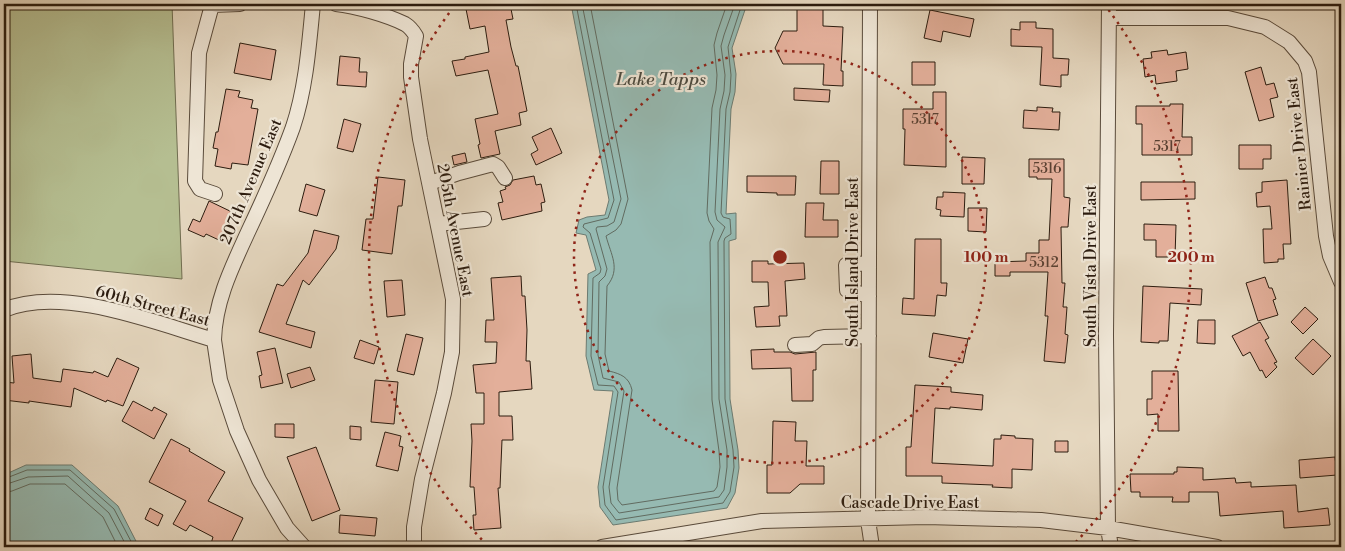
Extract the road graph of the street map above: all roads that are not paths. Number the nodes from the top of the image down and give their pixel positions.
1 (212, 4) edge
2 (240, 4) edge
3 (313, 4) edge
4 (336, 4) edge
5 (870, 4) edge
6 (1109, 11) edge
7 (505, 178) dead end
8 (430, 183) junction
9 (215, 194) dead end
10 (484, 219) dead end
11 (438, 224) junction
12 (869, 263) junction
13 (1341, 282) edge
14 (869, 296) junction
15 (4, 310) edge
16 (869, 336) junction
17 (214, 340) junction
18 (795, 345) dead end
19 (868, 520) junction
20 (1108, 528) junction
21 (304, 547) edge
22 (414, 547) edge
23 (602, 547) edge
24 (872, 547) edge
25 (1111, 547) edge
26 (1218, 547) edge

1 - 2 street
1 - 9 street
3 - 17 street, 207th Avenue East
4 - 8 street, 205th Avenue East
5 - 12 street, South Island Drive East
6 - 13 street, Rainier Drive East
6 - 20 street, South Vista Drive East
7 - 8 street
8 - 11 street, 205th Avenue East
10 - 11 street
11 - 22 street, 205th Avenue East
12 - 14 street, South Island Drive East
12 - 14 street
14 - 16 street, South Island Drive East
15 - 17 street, 60th Street East
16 - 18 street
16 - 19 street, South Island Drive East
17 - 21 street, 60th Street East
19 - 20 street, Cascade Drive East
19 - 23 street, Cascade Drive East
19 - 24 street, South Island Drive East
20 - 25 street, South Vista Drive East
20 - 26 street, Cascade Drive East

